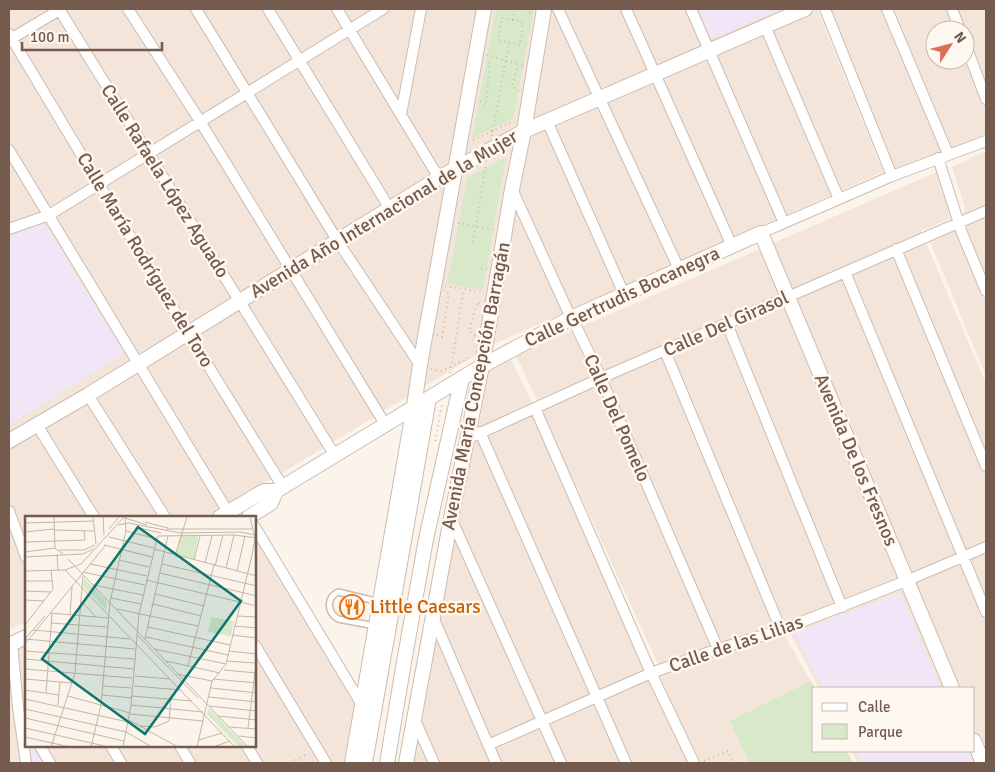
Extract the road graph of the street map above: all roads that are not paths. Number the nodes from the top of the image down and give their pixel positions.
1 (60, 9) edge
2 (128, 9) edge
3 (196, 9) edge
4 (268, 9) edge
5 (338, 9) edge
6 (383, 9) edge
7 (421, 9) edge
8 (484, 9) edge
9 (558, 9) edge
10 (626, 9) edge
11 (691, 9) edge
12 (805, 9) edge
13 (825, 9) edge
14 (887, 9) edge
15 (540, 12) edge
16 (765, 26) junction
17 (350, 28) junction
18 (10, 37) edge
19 (709, 49) junction
20 (300, 60) junction
21 (975, 70) edge
22 (655, 74) junction
23 (247, 93) junction
24 (599, 99) junction
25 (986, 99) edge
26 (401, 114) junction
27 (200, 121) junction
28 (547, 121) junction
29 (520, 125) junction
30 (986, 141) edge
31 (9, 150) edge
32 (148, 153) junction
33 (943, 156) junction
34 (455, 169) junction
35 (892, 176) junction
36 (439, 178) junction
37 (99, 183) junction
38 (512, 189) junction
39 (839, 199) junction
40 (390, 209) junction
41 (986, 211) edge
42 (49, 215) junction
43 (959, 222) junction
44 (784, 223) junction
45 (9, 229) edge
46 (761, 233) junction
47 (337, 240) junction
48 (732, 246) junction
49 (896, 249) junction
50 (679, 269) junction
51 (291, 270) junction
52 (844, 272) junction
53 (985, 286) edge
54 (624, 294) junction
55 (788, 296) junction
56 (240, 301) junction
57 (571, 318) junction
58 (727, 324) junction
59 (188, 332) junction
60 (666, 351) junction
61 (478, 361) junction
62 (139, 363) junction
63 (425, 367) junction
64 (462, 378) junction
65 (600, 378) junction
66 (88, 395) junction
67 (428, 398) junction
68 (414, 406) junction
69 (535, 408) junction
70 (385, 424) junction
71 (37, 425) junction
72 (474, 436) junction
73 (9, 441) edge
74 (334, 454) junction
75 (986, 466) edge
76 (280, 489) junction
77 (9, 510) edge
78 (224, 515) edge
79 (93, 516) edge
80 (164, 516) edge
81 (251, 516) edge
82 (451, 518) junction
83 (256, 529) edge
84 (986, 547) edge
85 (25, 554) edge
86 (964, 556) junction
87 (906, 581) junction
88 (380, 602) junction
89 (842, 607) junction
90 (986, 612) edge
91 (433, 617) junction
92 (376, 626) junction
93 (781, 630) junction
94 (25, 637) edge
95 (10, 644) edge
96 (256, 647) edge
97 (718, 649) junction
98 (651, 673) junction
99 (952, 687) edge
100 (596, 696) junction
101 (362, 705) junction
102 (18, 708) junction
103 (414, 717) junction
104 (25, 720) edge
105 (542, 721) junction
106 (975, 743) edge
107 (488, 745) junction
108 (41, 747) edge
109 (112, 747) edge
110 (181, 747) edge
111 (248, 747) edge
112 (26, 763) edge
113 (50, 763) edge
114 (121, 763) edge
115 (190, 763) edge
116 (257, 763) edge
117 (326, 763) edge
118 (352, 763) edge
119 (365, 763) edge
120 (388, 763) edge
121 (406, 763) edge
122 (434, 763) edge
123 (496, 763) edge
124 (561, 763) edge
125 (626, 763) edge
126 (694, 763) edge
127 (983, 763) edge

1 - 18 street
1 - 32 street, Calle Rafaela López Aguado
2 - 27 street
3 - 23 street
4 - 20 street
5 - 17 street
6 - 17 street
7 - 26 street
8 - 34 street
9 - 24 street
10 - 22 street
11 - 19 street
12 - 16 street, Avenida Año Internacional de la Mujer
13 - 35 street
14 - 33 street
15 - 29 street, Avenida María Concepción Barragán
16 - 19 street, Avenida Año Internacional de la Mujer
16 - 39 street
17 - 20 street
17 - 26 street
18 - 37 street, Calle María Rodríguez del Toro
19 - 22 street, Avenida Año Internacional de la Mujer
19 - 44 street
20 - 23 street
20 - 40 street
21 - 25 street
22 - 24 street, Avenida Año Internacional de la Mujer
22 - 48 street
23 - 27 street
23 - 47 street
24 - 28 street, Avenida Año Internacional de la Mujer
24 - 50 street
26 - 36 street
27 - 32 street
27 - 51 street
28 - 29 street, Avenida Año Internacional de la Mujer
28 - 54 street
29 - 34 street, Avenida Año Internacional de la Mujer
29 - 38 street, Avenida María Concepción Barragán
30 - 33 street, Calle Gertrudis Bocanegra
31 - 42 street
32 - 37 street
32 - 56 street, Calle Rafaela López Aguado
33 - 35 street, Calle Gertrudis Bocanegra
33 - 43 street
34 - 36 street, Avenida Año Internacional de la Mujer
34 - 63 street
35 - 39 street, Calle Gertrudis Bocanegra
36 - 40 street, Avenida Año Internacional de la Mujer
37 - 42 street
37 - 59 street, Calle María Rodríguez del Toro
38 - 57 street, Calle Del Pomelo
38 - 61 street, Avenida María Concepción Barragán
39 - 44 street, Calle Gertrudis Bocanegra
40 - 47 street, Avenida Año Internacional de la Mujer
41 - 43 street, Calle Del Girasol
42 - 45 street
42 - 62 street
43 - 49 street, Calle Del Girasol
43 - 53 street
44 - 46 street, Calle Gertrudis Bocanegra
46 - 48 street, Calle Gertrudis Bocanegra
46 - 55 street, Avenida De los Fresnos
47 - 51 street, Avenida Año Internacional de la Mujer
47 - 63 street
48 - 50 street, Calle Gertrudis Bocanegra
49 - 52 street, Calle Del Girasol
49 - 75 street
50 - 54 street, Calle Gertrudis Bocanegra
51 - 56 street, Avenida Año Internacional de la Mujer
51 - 70 street
52 - 55 street, Calle Del Girasol
52 - 86 street
54 - 57 street, Calle Gertrudis Bocanegra
55 - 58 street, Calle Del Girasol
55 - 87 street, Avenida De los Fresnos
56 - 59 street, Avenida Año Internacional de la Mujer
56 - 74 street, Calle Rafaela López Aguado
57 - 61 street, Calle Gertrudis Bocanegra
57 - 65 street, Calle Del Pomelo
58 - 60 street, Calle Del Girasol
58 - 89 street
59 - 62 street, Avenida Año Internacional de la Mujer
59 - 76 street, Calle María Rodríguez del Toro
60 - 65 street, Calle Del Girasol
60 - 93 street
61 - 64 street, Calle Gertrudis Bocanegra
61 - 72 street, Avenida María Concepción Barragán
62 - 66 street, Avenida Año Internacional de la Mujer
62 - 78 street
63 - 68 street
64 - 67 street, Calle Gertrudis Bocanegra
64 - 120 street, Avenida María Concepción Barragán
65 - 69 street, Calle Del Girasol
65 - 97 street, Calle Del Pomelo
66 - 71 street, Avenida Año Internacional de la Mujer
66 - 80 street
67 - 68 street, Calle Gertrudis Bocanegra
67 - 119 street
68 - 70 street, Calle Gertrudis Bocanegra
68 - 88 street
69 - 72 street, Calle Del Girasol
69 - 98 street
70 - 74 street, Calle Gertrudis Bocanegra
71 - 73 street, Avenida Año Internacional de la Mujer
71 - 79 street
72 - 82 street, Avenida María Concepción Barragán
72 - 100 street
74 - 76 street, Calle Gertrudis Bocanegra
76 - 78 street, Calle Gertrudis Bocanegra
76 - 81 street, Calle Gertrudis Bocanegra
77 - 85 street
82 - 91 street, Avenida María Concepción Barragán
82 - 105 street
83 - 101 street
84 - 86 street, Calle de las Lilias
86 - 87 street, Calle de las Lilias
86 - 90 street
87 - 89 street, Calle de las Lilias
87 - 99 street, Avenida De los Fresnos
88 - 92 street
88 - 92 lane
89 - 93 street, Calle de las Lilias
91 - 103 street, Avenida María Concepción Barragán
91 - 107 street
92 - 101 street
93 - 97 street, Calle de las Lilias
94 - 95 street
95 - 102 street
96 - 117 street
97 - 98 street, Calle de las Lilias
98 - 100 street, Calle de las Lilias
98 - 126 street
100 - 105 street, Calle de las Lilias
100 - 125 street
101 - 118 street
102 - 104 street
102 - 112 street
103 - 121 street, Avenida María Concepción Barragán
103 - 122 street
105 - 107 street, Calle de las Lilias
105 - 124 street
106 - 127 street
107 - 123 street
108 - 113 street
109 - 114 street
110 - 115 street
111 - 116 street

